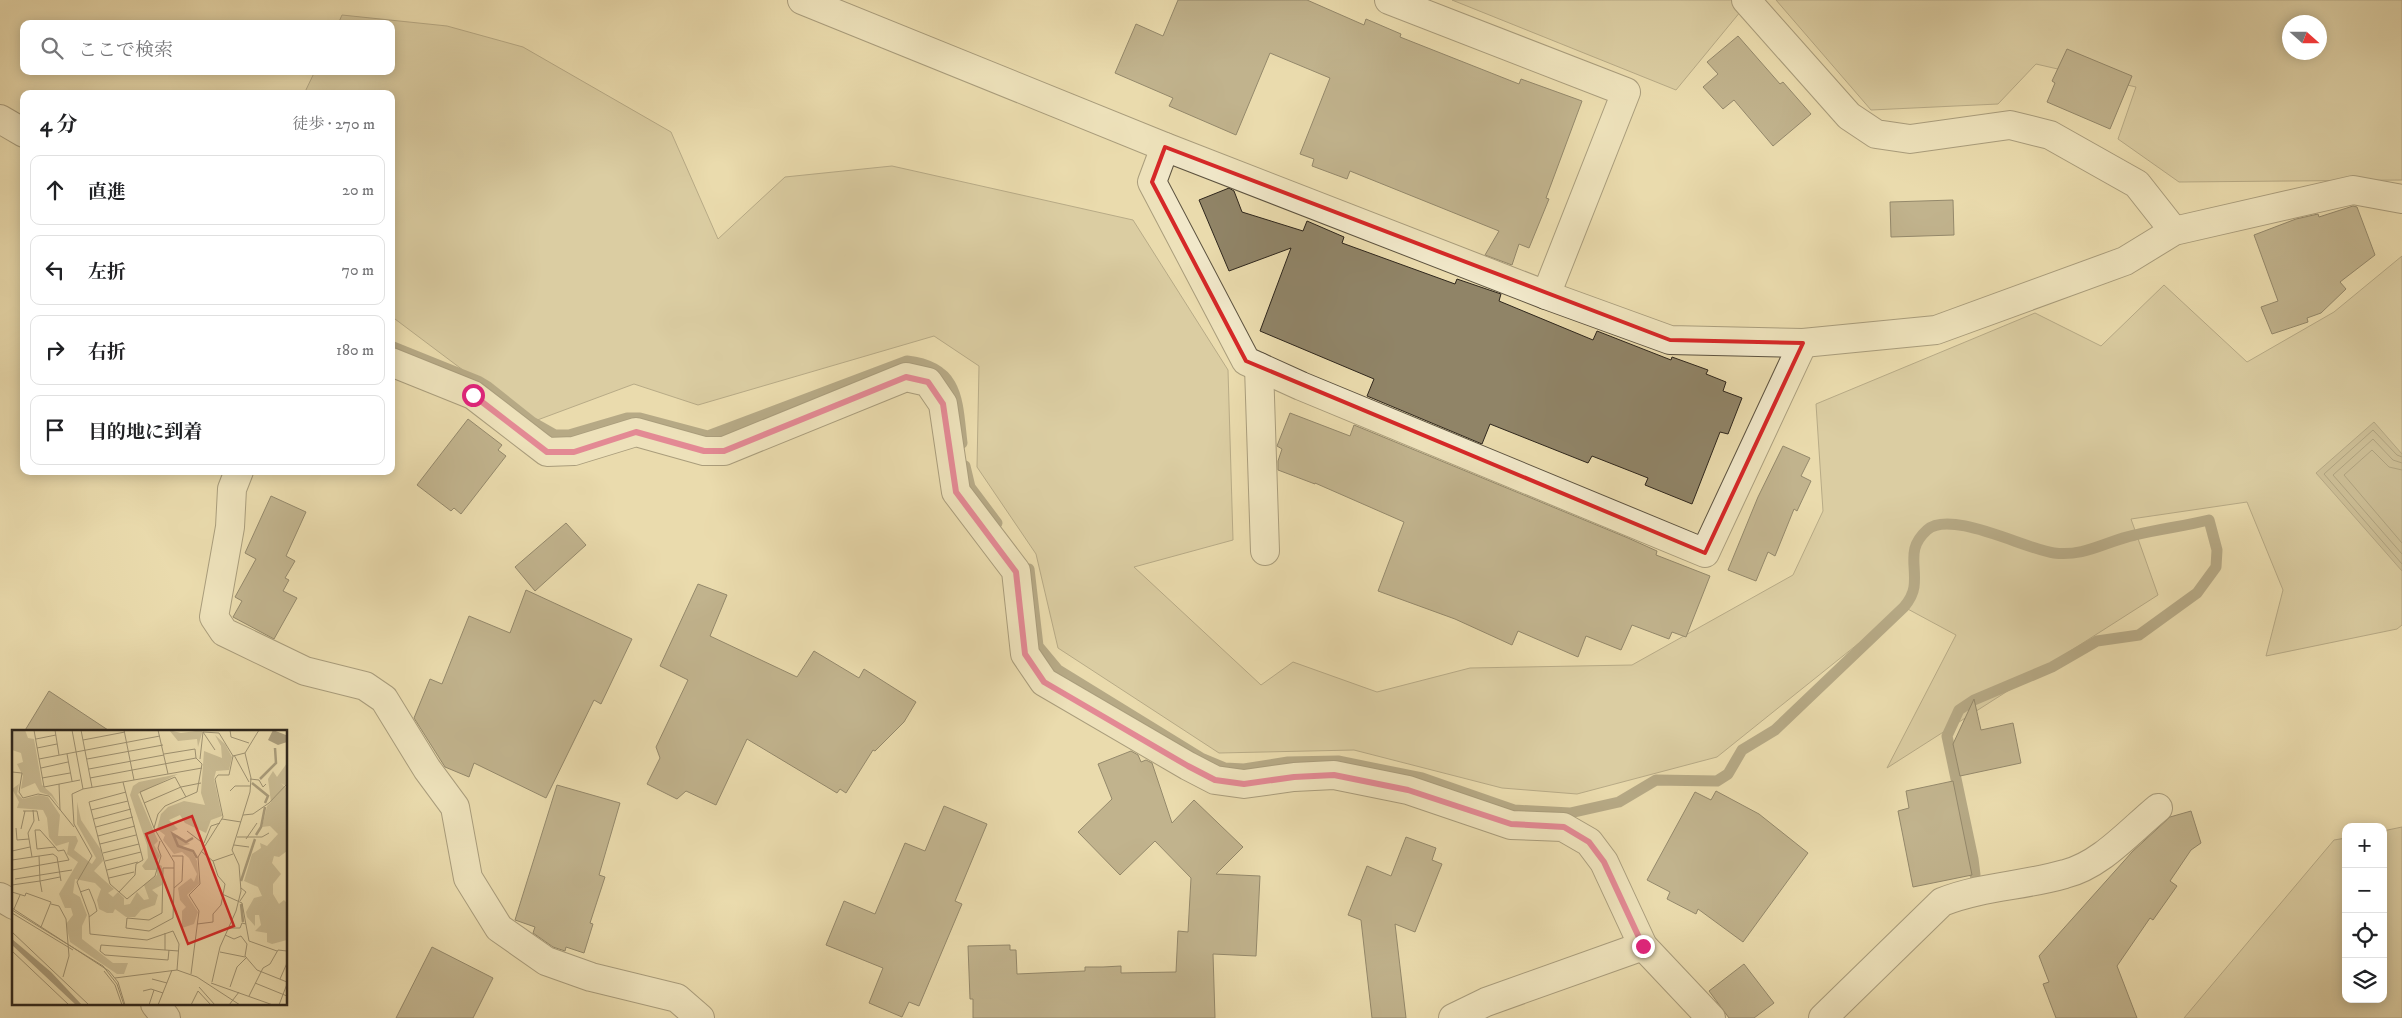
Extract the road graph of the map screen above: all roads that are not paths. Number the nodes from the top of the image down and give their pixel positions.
1 (802, 0) edge
2 (1388, 0) edge
3 (1746, 0) edge
4 (834, 6) edge
5 (0, 119) edge
6 (20, 131) edge
7 (1165, 147) junction
8 (2402, 199) edge
9 (2174, 231) junction
10 (1546, 295) junction
11 (1803, 343) junction
12 (395, 364) edge
13 (1259, 367) junction
14 (237, 475) edge
15 (1265, 551) dead end
16 (2158, 808) dead end
17 (0, 897) edge
18 (12, 904) edge
19 (1643, 946) junction
20 (157, 1006) edge
21 (166, 1018) edge
22 (700, 1018) edge
23 (1453, 1018) edge
24 (1712, 1018) edge
25 (1823, 1018) edge

1 - 4 street
2 - 10 street
3 - 9 street
4 - 7 street
5 - 6 street
7 - 10 street
7 - 13 street
8 - 9 street
9 - 11 street
10 - 11 street
11 - 13 street
12 - 19 street
13 - 15 street
14 - 22 street
16 - 25 street
17 - 18 street
19 - 23 street
19 - 24 street
20 - 21 street

